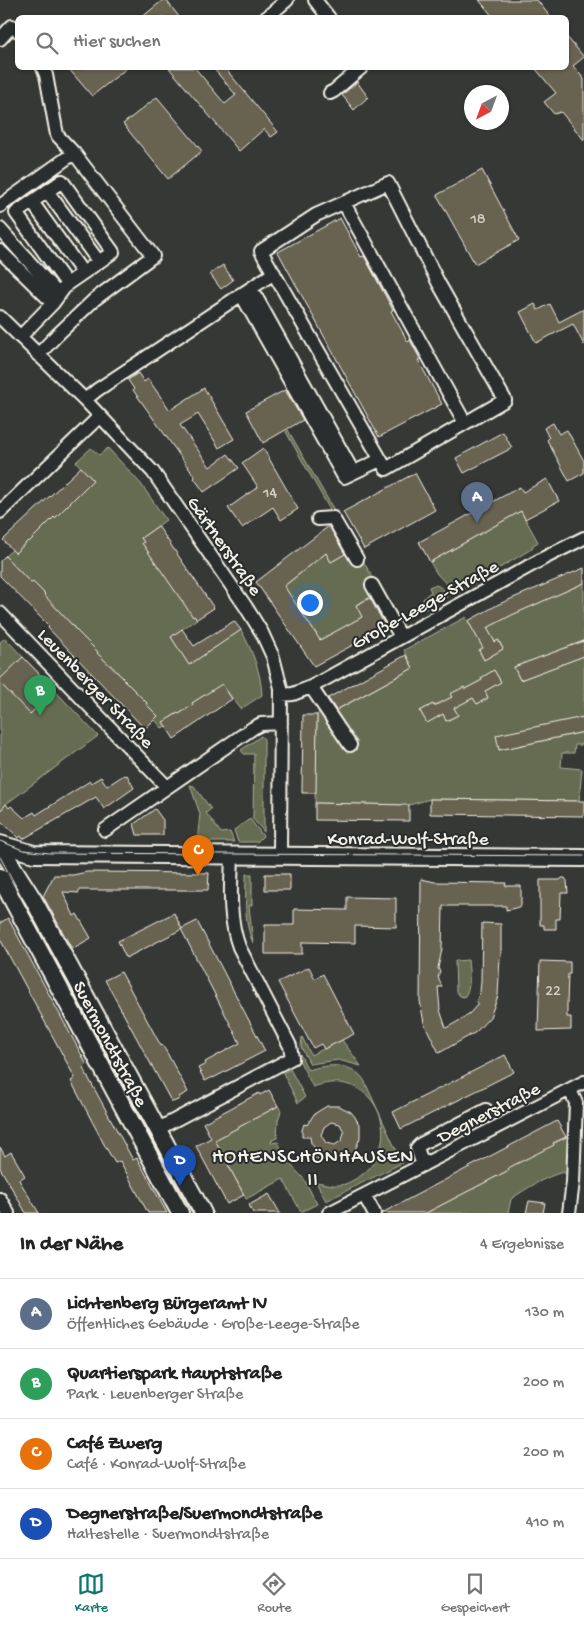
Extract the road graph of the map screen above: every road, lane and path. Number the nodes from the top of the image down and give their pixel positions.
1 (287, 0) edge
2 (315, 0) edge
3 (270, 15) edge
4 (327, 15) edge
5 (15, 28) edge
6 (0, 39) edge
7 (44, 70) edge
8 (358, 70) edge
9 (330, 93) dead end
10 (74, 153) junction
11 (47, 191) junction
12 (32, 202) junction
13 (344, 202) junction
14 (0, 206) edge
15 (0, 229) edge
16 (0, 251) edge
17 (99, 262) junction
18 (274, 273) junction
19 (83, 274) junction
20 (68, 284) junction
21 (246, 291) junction
22 (56, 299) junction
23 (0, 317) edge
24 (20, 337) junction
25 (38, 355) junction
26 (85, 400) junction
27 (100, 416) junction
28 (464, 423) junction
29 (380, 460) junction
30 (0, 512) edge
31 (318, 518) dead end
32 (584, 538) edge
33 (357, 559) dead end
34 (372, 585) dead end
35 (0, 613) edge
36 (401, 637) junction
37 (311, 687) junction
38 (281, 695) junction
39 (281, 723) junction
40 (350, 745) dead end
41 (167, 787) junction
42 (105, 830) dead end
43 (0, 846) edge
44 (34, 854) junction
45 (232, 856) junction
46 (280, 856) junction
47 (584, 858) edge
48 (19, 875) junction
49 (0, 877) edge
50 (4, 894) edge
51 (584, 1082) edge
52 (570, 1090) junction
53 (486, 1110) dead end
54 (158, 1129) junction
55 (424, 1165) junction
56 (364, 1195) junction
57 (0, 1199) edge
58 (8, 1213) edge
59 (180, 1213) edge
60 (203, 1213) edge
61 (329, 1213) edge
62 (374, 1213) edge
63 (569, 1213) edge

1 - 3 street
2 - 4 street
5 - 6 street
7 - 10 street
8 - 9 street
10 - 14 street
10 - 25 street
11 - 12 street
11 - 17 street
11 - 17 street
12 - 19 street
12 - 20 street
13 - 18 street
13 - 28 street
13 - 28 street
15 - 22 street
16 - 22 street
17 - 19 street
18 - 21 street
18 - 29 street
19 - 20 street
20 - 22 street
21 - 26 street
21 - 29 street
22 - 24 street
23 - 24 street, Gärtnerstraße
24 - 25 street, Gärtnerstraße
25 - 26 street, Gärtnerstraße
26 - 27 street, Gärtnerstraße
27 - 30 street
27 - 38 street, Gärtnerstraße
28 - 29 street
31 - 33 street
32 - 36 street, Große-Leege-Straße
34 - 36 street
35 - 41 street, Leuenberger Straße
36 - 37 street, Große-Leege-Straße
37 - 38 street, Große-Leege-Straße
37 - 40 street
38 - 39 street, Gärtnerstraße
39 - 41 street
39 - 46 street, Gärtnerstraße
41 - 42 street
43 - 44 main road, Konrad-Wolf-Straße
43 - 48 main road, Suermondtstraße
44 - 45 main road, Konrad-Wolf-Straße
44 - 48 main road
45 - 46 main road, Konrad-Wolf-Straße
45 - 54 street, Suermondtstraße
46 - 47 main road, Konrad-Wolf-Straße
48 - 50 main road
48 - 54 main road, Suermondtstraße
49 - 50 main road, Suermondtstraße
50 - 59 main road, Suermondtstraße
51 - 52 street, Degnerstraße
52 - 55 street, Degnerstraße
52 - 63 street
53 - 55 street
54 - 60 main road, Suermondtstraße
55 - 56 street, Degnerstraße
56 - 61 street, Degnerstraße
56 - 62 street
57 - 58 street

